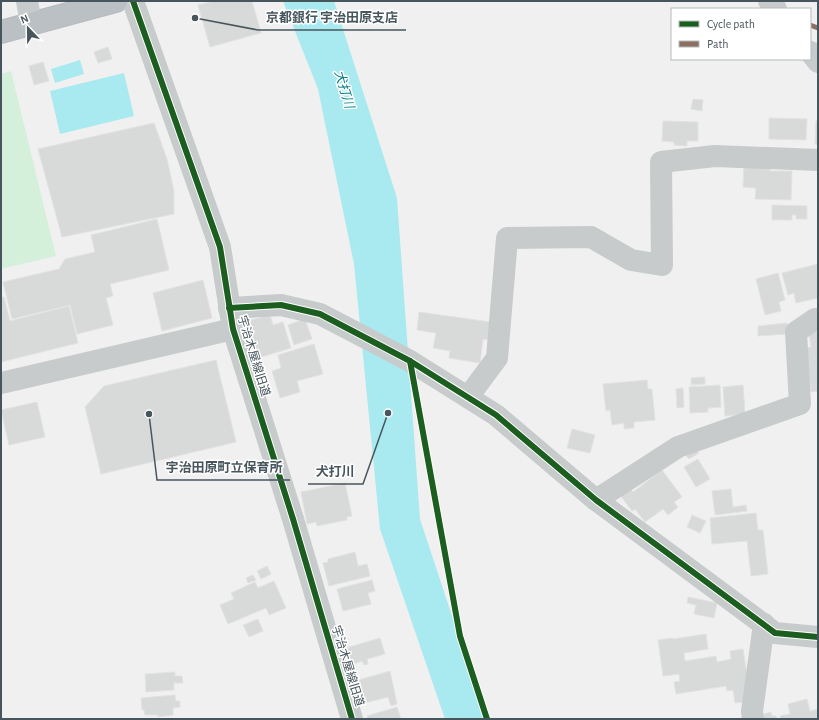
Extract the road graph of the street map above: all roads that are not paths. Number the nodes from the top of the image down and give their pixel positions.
1 (27, 1) edge
2 (116, 1) edge
3 (133, 1) edge
4 (32, 24) junction
5 (1, 32) edge
6 (811, 53) edge
7 (818, 62) edge
8 (818, 160) edge
9 (229, 308) junction
10 (818, 319) edge
11 (232, 329) junction
12 (1, 383) edge
13 (468, 398) junction
14 (596, 500) junction
15 (764, 624) junction
16 (818, 637) edge
17 (352, 719) edge
18 (753, 719) edge

1 - 4 street
2 - 4 highway
3 - 9 street, 宇治木屋線旧道
4 - 5 highway
6 - 7 street
8 - 13 street
9 - 11 street, 宇治木屋線旧道
9 - 13 street
10 - 14 street
11 - 12 street
11 - 17 street, 宇治木屋線旧道
13 - 14 street
14 - 15 street
15 - 16 street
15 - 18 street

